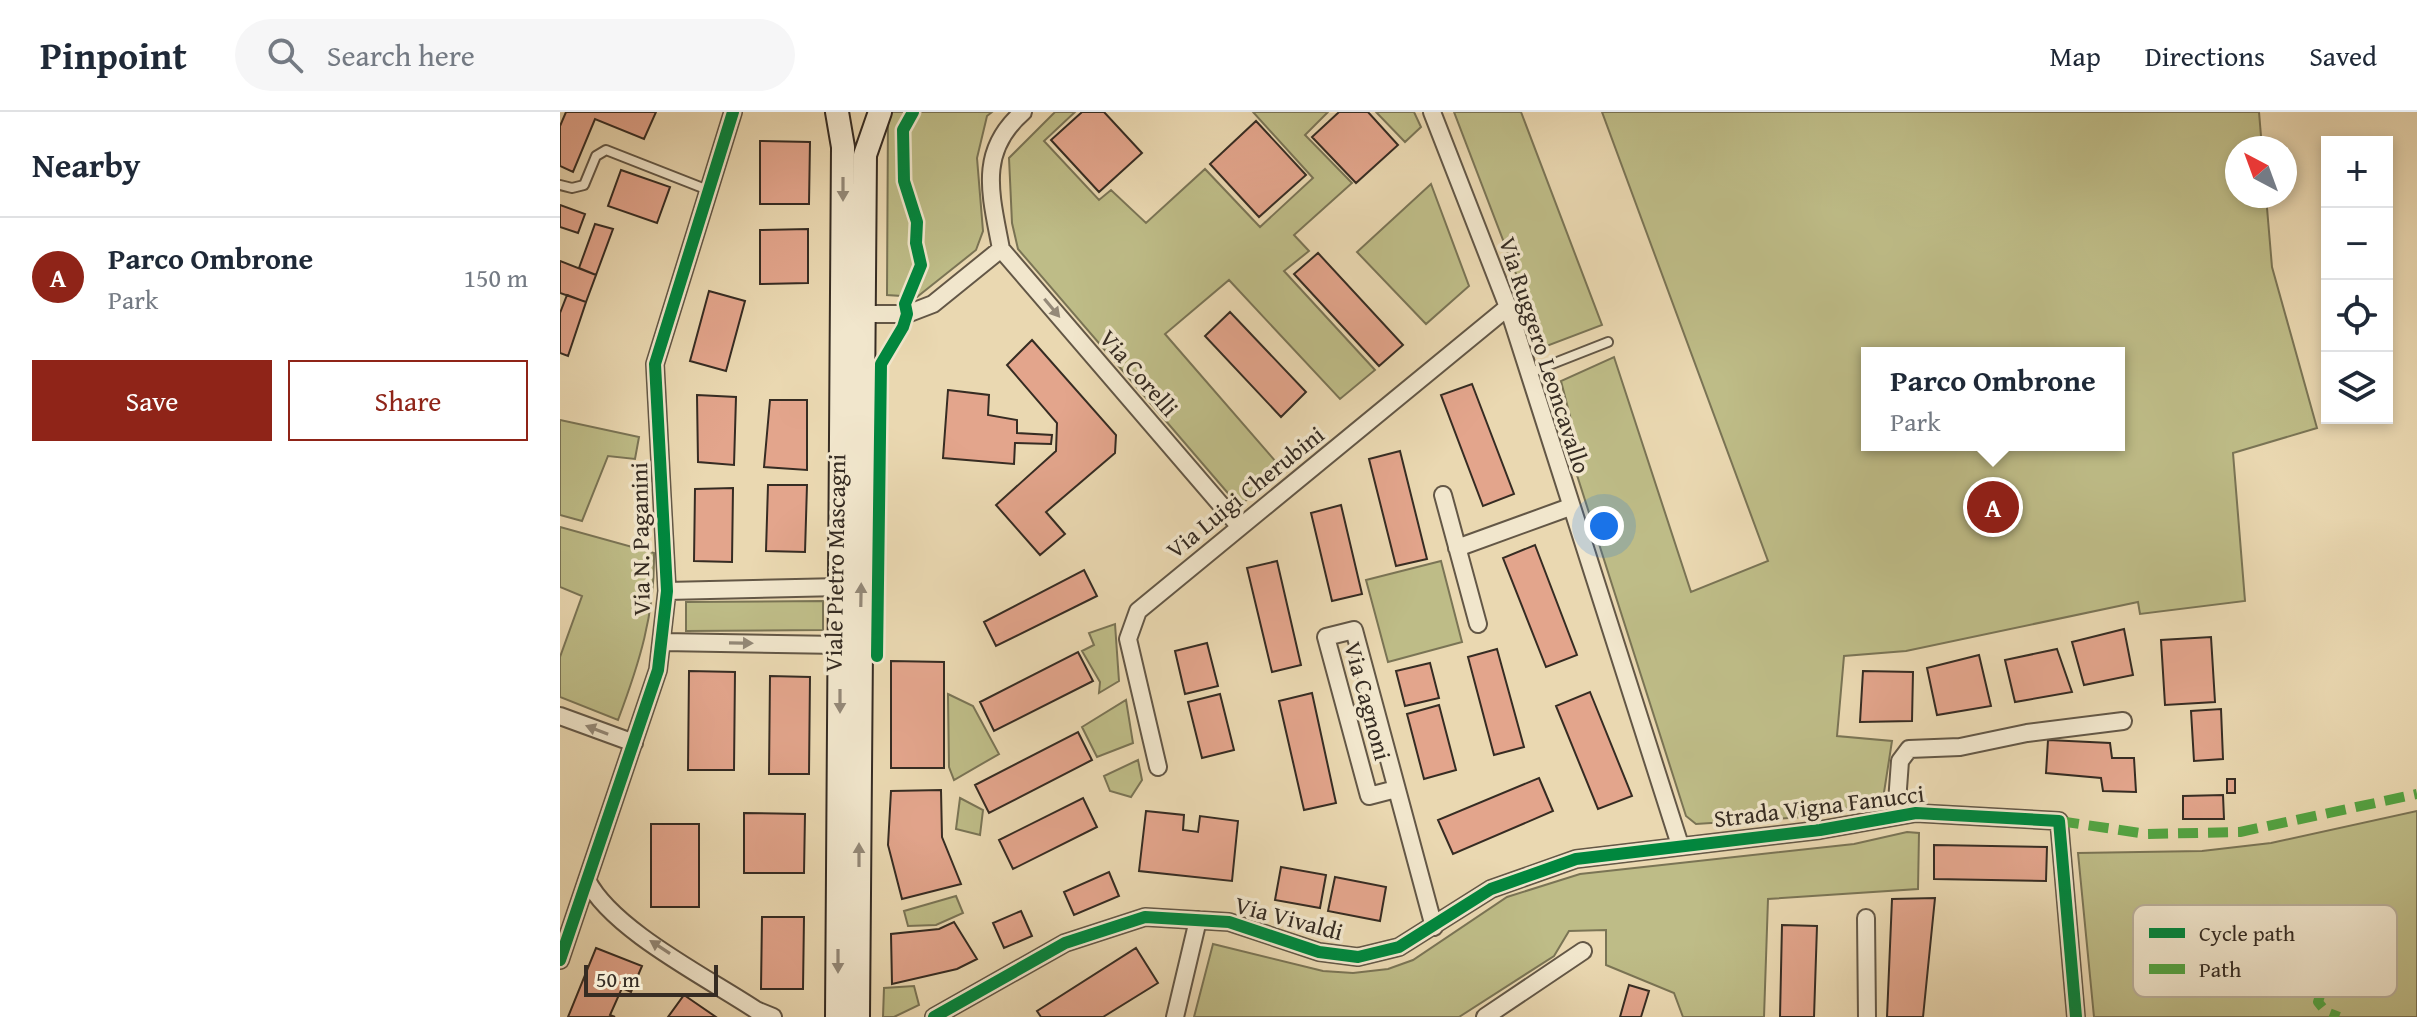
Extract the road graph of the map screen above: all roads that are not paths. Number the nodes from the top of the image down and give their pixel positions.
1 (733, 112) edge
2 (840, 112) edge
3 (874, 112) edge
4 (880, 112) edge
5 (1023, 112) edge
6 (1432, 112) edge
7 (560, 185) edge
8 (708, 190) junction
9 (1001, 249) junction
10 (1508, 307) junction
11 (864, 314) junction
12 (1608, 342) dead end
13 (1529, 373) junction
14 (1443, 495) dead end
15 (1570, 507) junction
16 (1240, 527) junction
17 (1457, 548) junction
18 (841, 587) junction
19 (667, 591) junction
20 (1478, 624) dead end
21 (663, 642) junction
22 (840, 645) junction
23 (560, 716) edge
24 (2123, 721) dead end
25 (634, 743) junction
26 (1158, 767) dead end
27 (1396, 789) junction
28 (1896, 816) junction
29 (1680, 845) junction
30 (587, 880) junction
31 (1866, 918) dead end
32 (1198, 920) junction
33 (1434, 927) junction
34 (1583, 951) dead end
35 (560, 960) edge
36 (773, 1017) edge
37 (837, 1017) edge
38 (858, 1017) edge
39 (934, 1017) edge
40 (1175, 1017) edge
41 (1485, 1017) edge
42 (1867, 1017) edge
43 (2076, 1017) edge

1 - 8 street, Via N. Paganini
2 - 3 main road
2 -> 18 main road, Viale Pietro Mascagni
4 - 11 main road, Viale Pietro Mascagni
5 - 9 street
6 - 10 street, Via Ruggero Leoncavallo
7 - 8 lane
8 - 19 street, Via N. Paganini
9 - 11 street
9 -> 16 street, Via Corelli
10 - 13 street, Via Ruggero Leoncavallo
10 - 16 street, Via Luigi Cherubini
38 -> 11 main road, Viale Pietro Mascagni
12 - 13 lane
13 - 15 street, Via Ruggero Leoncavallo
14 - 17 street
15 - 17 street
15 - 29 street, Via Ruggero Leoncavallo
16 - 26 street, Via Luigi Cherubini
17 - 20 street
18 - 19 street
18 - 22 main road, Viale Pietro Mascagni
19 - 21 street, Via N. Paganini
21 -> 22 street
21 - 25 street, Via N. Paganini
22 -> 37 main road, Viale Pietro Mascagni
25 -> 23 street
24 - 28 street, Strada Vigna Fanucci
25 - 30 street, Via N. Paganini
27 - 27 street, Via Cagnoni
27 - 33 street, Via Cagnoni
28 - 29 street, Strada Vigna Fanucci
28 - 43 street, Strada Vigna Fanucci
29 - 33 street, Via Vivaldi
30 - 35 street, Via N. Paganini
36 -> 30 street
31 - 42 street
32 - 33 street, Via Vivaldi
32 - 39 street, Via Vivaldi
32 - 40 street
34 - 41 street

